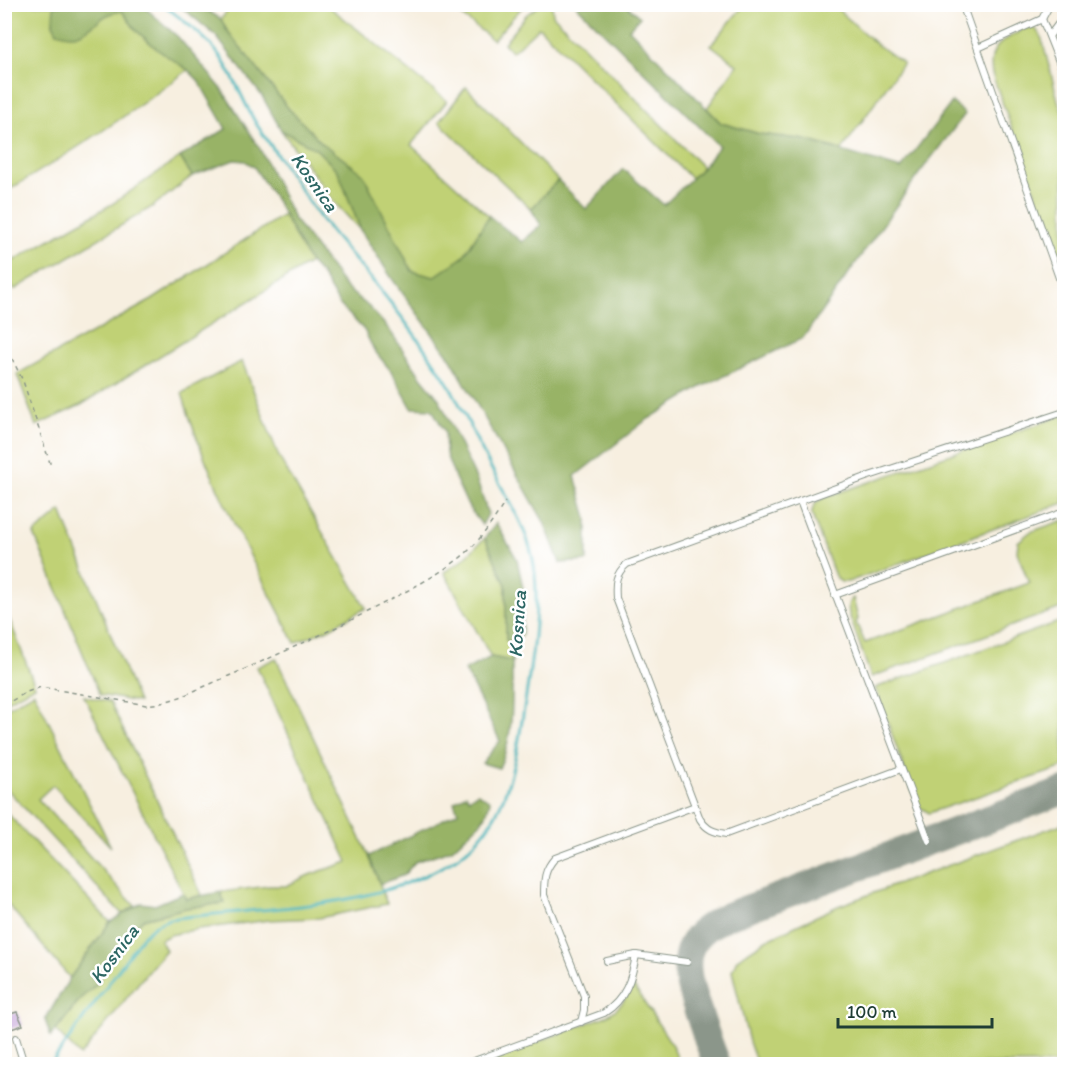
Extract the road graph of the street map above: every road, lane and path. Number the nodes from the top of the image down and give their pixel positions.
1 (962, 4) edge
2 (1050, 4) edge
3 (1042, 19) junction
4 (1065, 20) edge
5 (1050, 35) junction
6 (978, 48) junction
7 (1064, 74) edge
8 (1065, 292) edge
9 (4, 342) edge
10 (1065, 412) edge
11 (51, 466) dead end
12 (800, 501) junction
13 (505, 502) dead end
14 (1065, 512) edge
15 (835, 595) junction
16 (4, 705) edge
17 (901, 769) junction
18 (695, 806) junction
19 (929, 841) dead end
20 (636, 955) junction
21 (607, 961) dead end
22 (687, 962) dead end
23 (581, 1022) junction
24 (16, 1038) dead end
25 (24, 1065) edge
26 (466, 1065) edge

1 - 6 lane
2 - 3 lane
3 - 5 lane
3 - 6 lane
4 - 5 lane
5 - 7 lane
6 - 8 lane
9 - 11 path
10 - 12 lane
12 - 15 lane
12 - 18 lane
13 - 16 path
14 - 15 lane
15 - 17 lane
17 - 18 lane
17 - 19 lane
18 - 23 lane
20 - 21 lane
20 - 22 lane
20 - 23 lane
23 - 26 lane
24 - 25 lane

